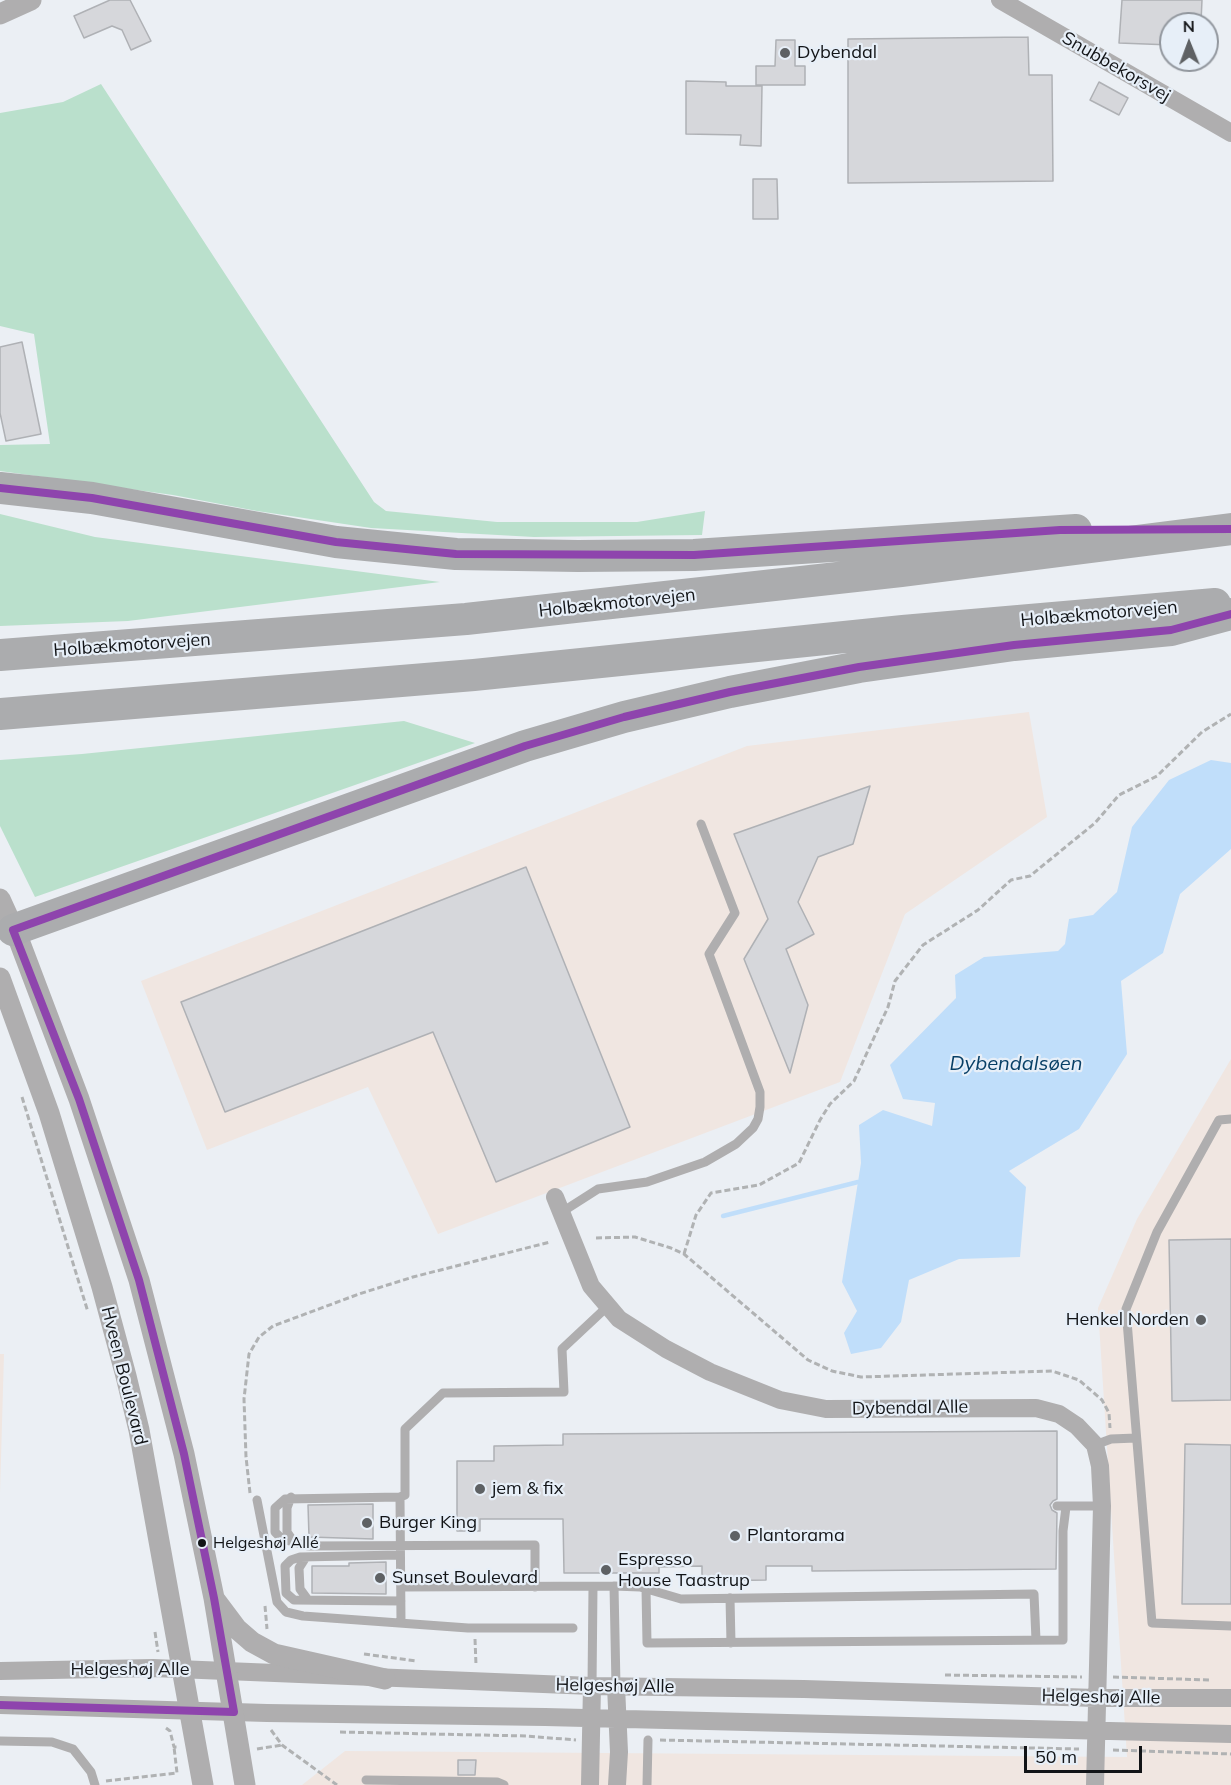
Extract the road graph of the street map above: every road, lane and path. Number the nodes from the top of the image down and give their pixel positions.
1 (31, 0) edge
2 (1000, 0) edge
3 (0, 14) edge
4 (1231, 133) edge
5 (0, 488) edge
6 (1229, 529) edge
7 (1231, 603) edge
8 (1231, 614) edge
9 (0, 655) edge
10 (0, 714) edge
11 (1231, 714) edge
12 (701, 824) dead end
13 (0, 899) edge
14 (6, 932) edge
15 (0, 978) edge
16 (21, 1094) dead end
17 (1231, 1119) edge
18 (559, 1204) joint
19 (596, 1238) dead end
20 (550, 1242) dead end
21 (684, 1254) junction
22 (608, 1306) junction
23 (90, 1317) dead end
24 (1136, 1438) junction
25 (1103, 1442) junction
26 (399, 1497) junction
27 (254, 1501) joint
28 (1102, 1506) junction
29 (400, 1545) junction
30 (400, 1555) junction
31 (306, 1557) junction
32 (614, 1586) junction
33 (401, 1587) junction
34 (535, 1587) junction
35 (593, 1587) junction
36 (646, 1589) junction
37 (214, 1598) junction
38 (730, 1598) junction
39 (308, 1600) junction
40 (401, 1601) junction
41 (264, 1604) dead end
42 (401, 1623) junction
43 (1231, 1626) edge
44 (154, 1628) dead end
45 (573, 1628) dead end
46 (267, 1635) dead end
47 (1035, 1640) junction
48 (731, 1643) junction
49 (475, 1648) dead end
50 (354, 1654) dead end
51 (420, 1661) dead end
52 (485, 1666) dead end
53 (172, 1669) junction
54 (0, 1671) edge
55 (226, 1671) junction
56 (938, 1675) dead end
57 (1097, 1677) junction
58 (385, 1679) junction
59 (1220, 1680) dead end
60 (592, 1686) junction
61 (616, 1686) junction
62 (1096, 1698) junction
63 (1231, 1698) edge
64 (0, 1706) edge
65 (190, 1711) junction
66 (234, 1712) junction
67 (592, 1719) junction
68 (618, 1719) junction
69 (1095, 1732) junction
70 (1231, 1734) edge
71 (648, 1740) dead end
72 (0, 1741) edge
73 (282, 1745) dead end
74 (174, 1747) dead end
75 (366, 1780) dead end
76 (436, 1783) edge
77 (95, 1784) edge
78 (203, 1785) edge
79 (245, 1785) edge
80 (337, 1785) edge
81 (504, 1785) edge
82 (590, 1785) edge
83 (617, 1785) edge
84 (647, 1785) edge
85 (1095, 1785) edge

1 - 3 street
2 - 4 street, Snubbekorsvej
5 - 6 highway
6 - 9 highway, Holbækmotorvejen
7 - 10 highway, Holbækmotorvejen
8 - 14 highway
11 - 21 path
12 - 18 lane
13 - 14 street
14 - 37 street
15 - 53 street, Hveen Boulevard
16 - 23 path
17 - 24 lane
18 - 22 street, Dybendal Alle
19 - 21 path
20 - 27 path
21 - 25 path
22 - 25 street, Dybendal Alle
22 - 26 lane
24 - 25 lane
24 - 43 lane
25 - 28 street
26 - 29 lane
26 - 29 lane
27 - 42 lane
28 - 47 lane
28 - 57 street
29 - 30 lane
29 - 34 lane
30 - 31 lane
30 - 33 lane
31 - 39 lane
31 - 39 lane
32 - 35 lane
32 - 36 lane
32 - 61 lane
33 - 34 lane
33 - 40 lane
34 - 35 lane
35 - 60 lane
36 - 38 lane
36 - 48 lane
37 - 55 street
37 - 58 street
38 - 47 lane
38 - 48 lane
39 - 40 lane
40 - 42 lane
41 - 46 path
42 - 45 lane
44 - 53 path
47 - 48 lane
49 - 52 path
50 - 51 path
53 - 54 street, Helgeshøj Alle
53 - 55 street, Helgeshøj Alle
53 - 65 street, Hveen Boulevard
55 - 58 street, Helgeshøj Alle
55 - 66 street
56 - 57 path
57 - 59 path
57 - 62 street
58 - 60 street, Helgeshøj Alle
60 - 61 street, Helgeshøj Alle
60 - 67 street
61 - 62 street, Helgeshøj Alle
61 - 68 street
62 - 63 street, Helgeshøj Alle
62 - 69 street
64 - 65 street, Helgeshøj Alle
65 - 66 street, Helgeshøj Alle
65 - 78 street, Hveen Boulevard
66 - 67 street, Helgeshøj Alle
66 - 79 street
67 - 68 street, Helgeshøj Alle
67 - 82 street
68 - 69 street, Helgeshøj Alle
68 - 83 street
69 - 70 street, Helgeshøj Alle
69 - 85 street
71 - 84 lane
72 - 77 lane
73 - 80 path
74 - 77 path
75 - 76 lane
76 - 81 lane

